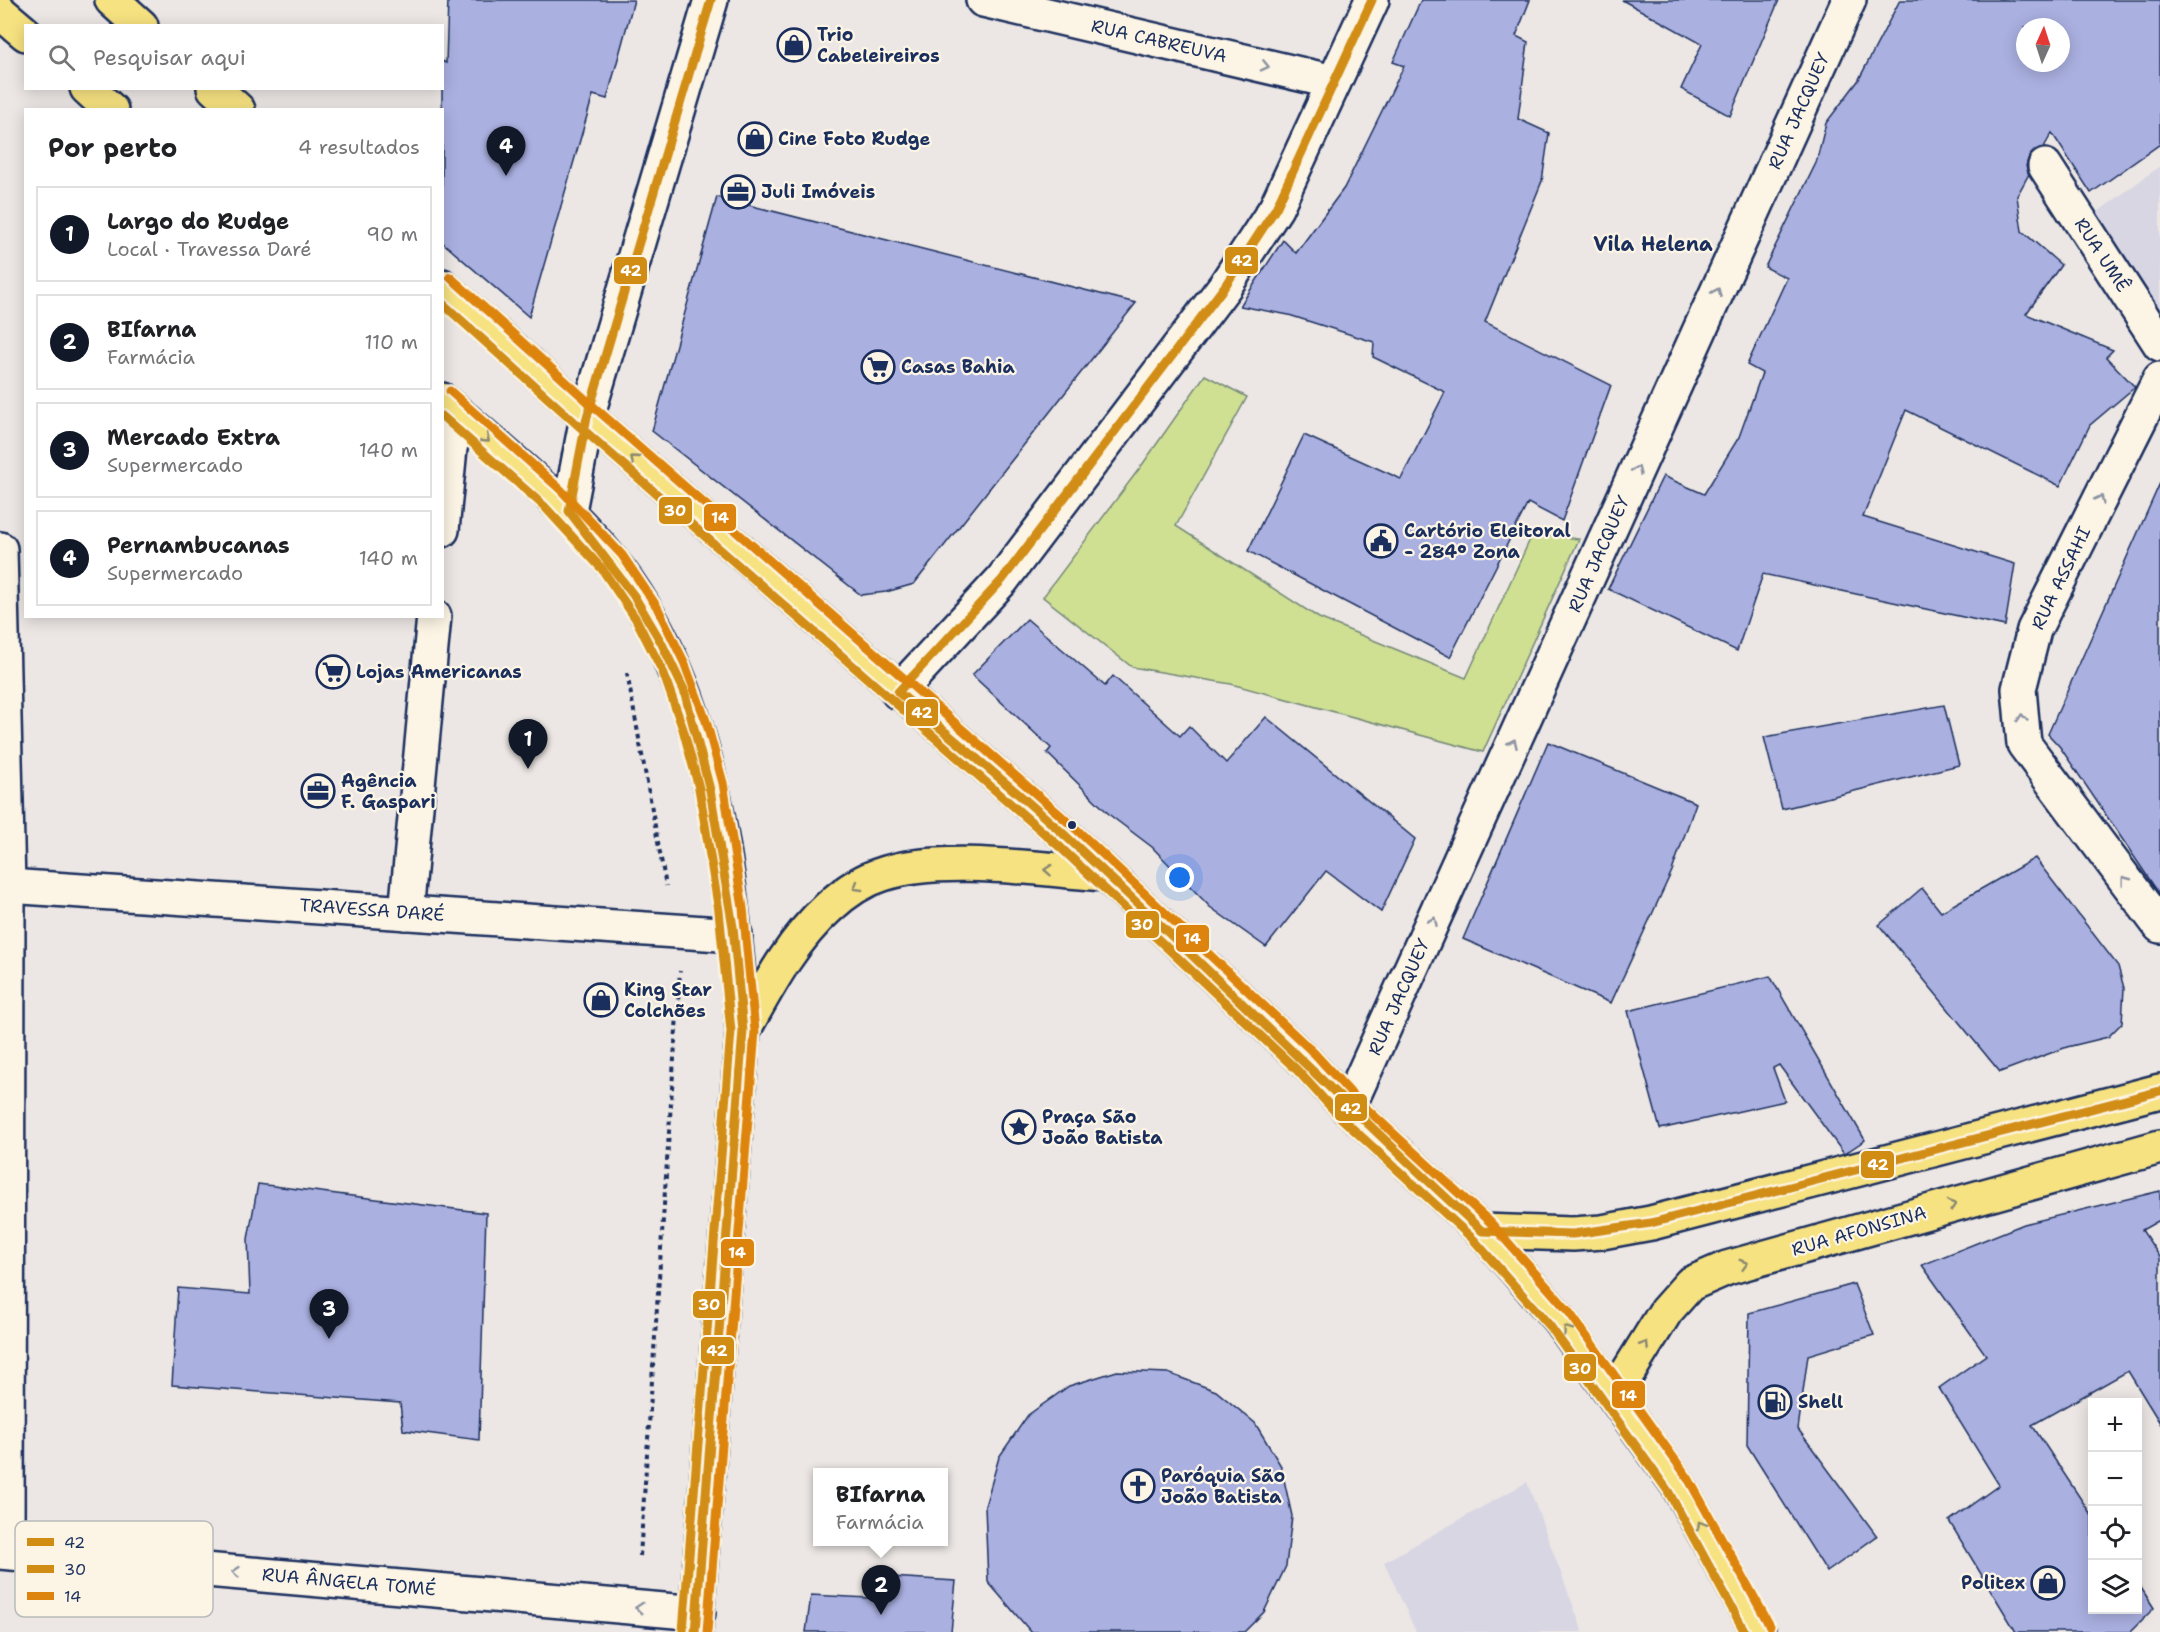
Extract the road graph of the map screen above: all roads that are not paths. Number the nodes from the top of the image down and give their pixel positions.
1 (112, 0) edge
2 (711, 0) edge
3 (983, 0) edge
4 (1372, 0) edge
5 (1849, 0) edge
6 (0, 12) edge
7 (139, 24) edge
8 (24, 32) edge
9 (1334, 82) junction
10 (89, 90) edge
11 (216, 90) edge
12 (109, 108) edge
13 (236, 108) edge
14 (2045, 166) dead end
15 (444, 288) edge
16 (2160, 344) edge
17 (2160, 380) edge
18 (451, 408) edge
19 (587, 417) junction
20 (444, 510) edge
21 (569, 512) junction
22 (0, 549) edge
23 (434, 618) edge
24 (898, 692) junction
25 (1106, 874) junction
26 (9, 886) junction
27 (406, 912) junction
28 (2160, 926) edge
29 (735, 935) junction
30 (743, 1031) junction
31 (2160, 1091) edge
32 (1348, 1108) junction
33 (2160, 1148) edge
34 (1482, 1231) junction
35 (1614, 1395) junction
36 (4, 1552) edge
37 (213, 1573) edge
38 (697, 1623) edge
39 (1759, 1632) edge

1 - 7 main road
2 - 19 street
3 -> 9 street, RUA CABREUVA
4 - 9 street
32 -> 5 street, RUA JACQUEY
6 - 8 main road
9 - 24 street
10 - 12 main road
11 - 13 main road
14 - 16 street, RUA UMÊ
15 - 19 main road
28 -> 17 street, RUA ASSAHI
18 - 20 street
18 -> 21 main road
19 - 21 street
24 -> 19 main road
21 - 29 main road
22 - 26 street
23 - 27 street
24 - 25 main road
25 -> 30 main road
25 - 32 main road
26 - 27 street, TRAVESSA DARÉ
26 - 36 street
27 - 29 street, TRAVESSA DARÉ
29 - 30 main road
30 - 38 main road
31 - 34 main road
32 - 34 main road
35 -> 33 main road, RUA AFONSINA
35 -> 34 main road
39 -> 35 main road
38 -> 37 street, RUA ÂNGELA TOMÉ

